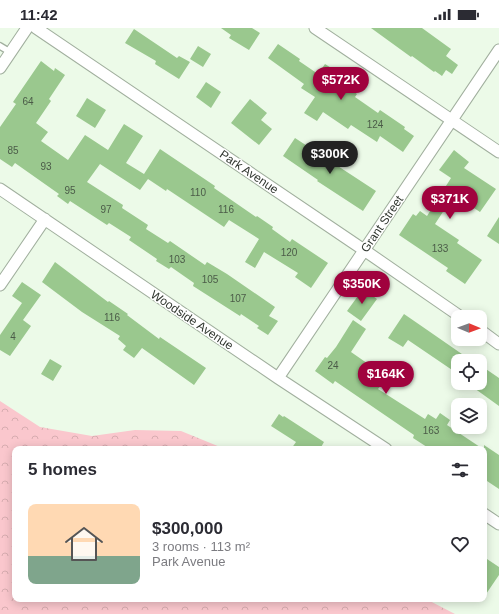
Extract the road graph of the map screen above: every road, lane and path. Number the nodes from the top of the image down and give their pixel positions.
1 (27, 28) edge
2 (36, 28) edge
3 (315, 28) edge
4 (0, 46) edge
5 (499, 50) edge
6 (10, 52) junction
7 (0, 68) edge
8 (451, 121) junction
9 (499, 152) edge
10 (0, 189) edge
11 (45, 219) junction
12 (364, 250) junction
13 (0, 285) edge
14 (451, 310) edge
15 (487, 335) edge
16 (499, 344) edge
17 (278, 378) junction
18 (381, 446) edge
19 (487, 516) edge
20 (499, 524) edge

1 - 6 street
2 - 12 street, Park Avenue
3 - 8 street
4 - 6 lane
5 - 8 street, Grant Street
6 - 7 street
8 - 9 street
8 - 12 street, Grant Street
10 - 11 street, Woodside Avenue
11 - 13 street
11 - 17 street, Woodside Avenue
12 - 14 street, Park Avenue
12 - 17 street, Grant Street
15 - 16 street
17 - 18 street, Woodside Avenue
19 - 20 street

